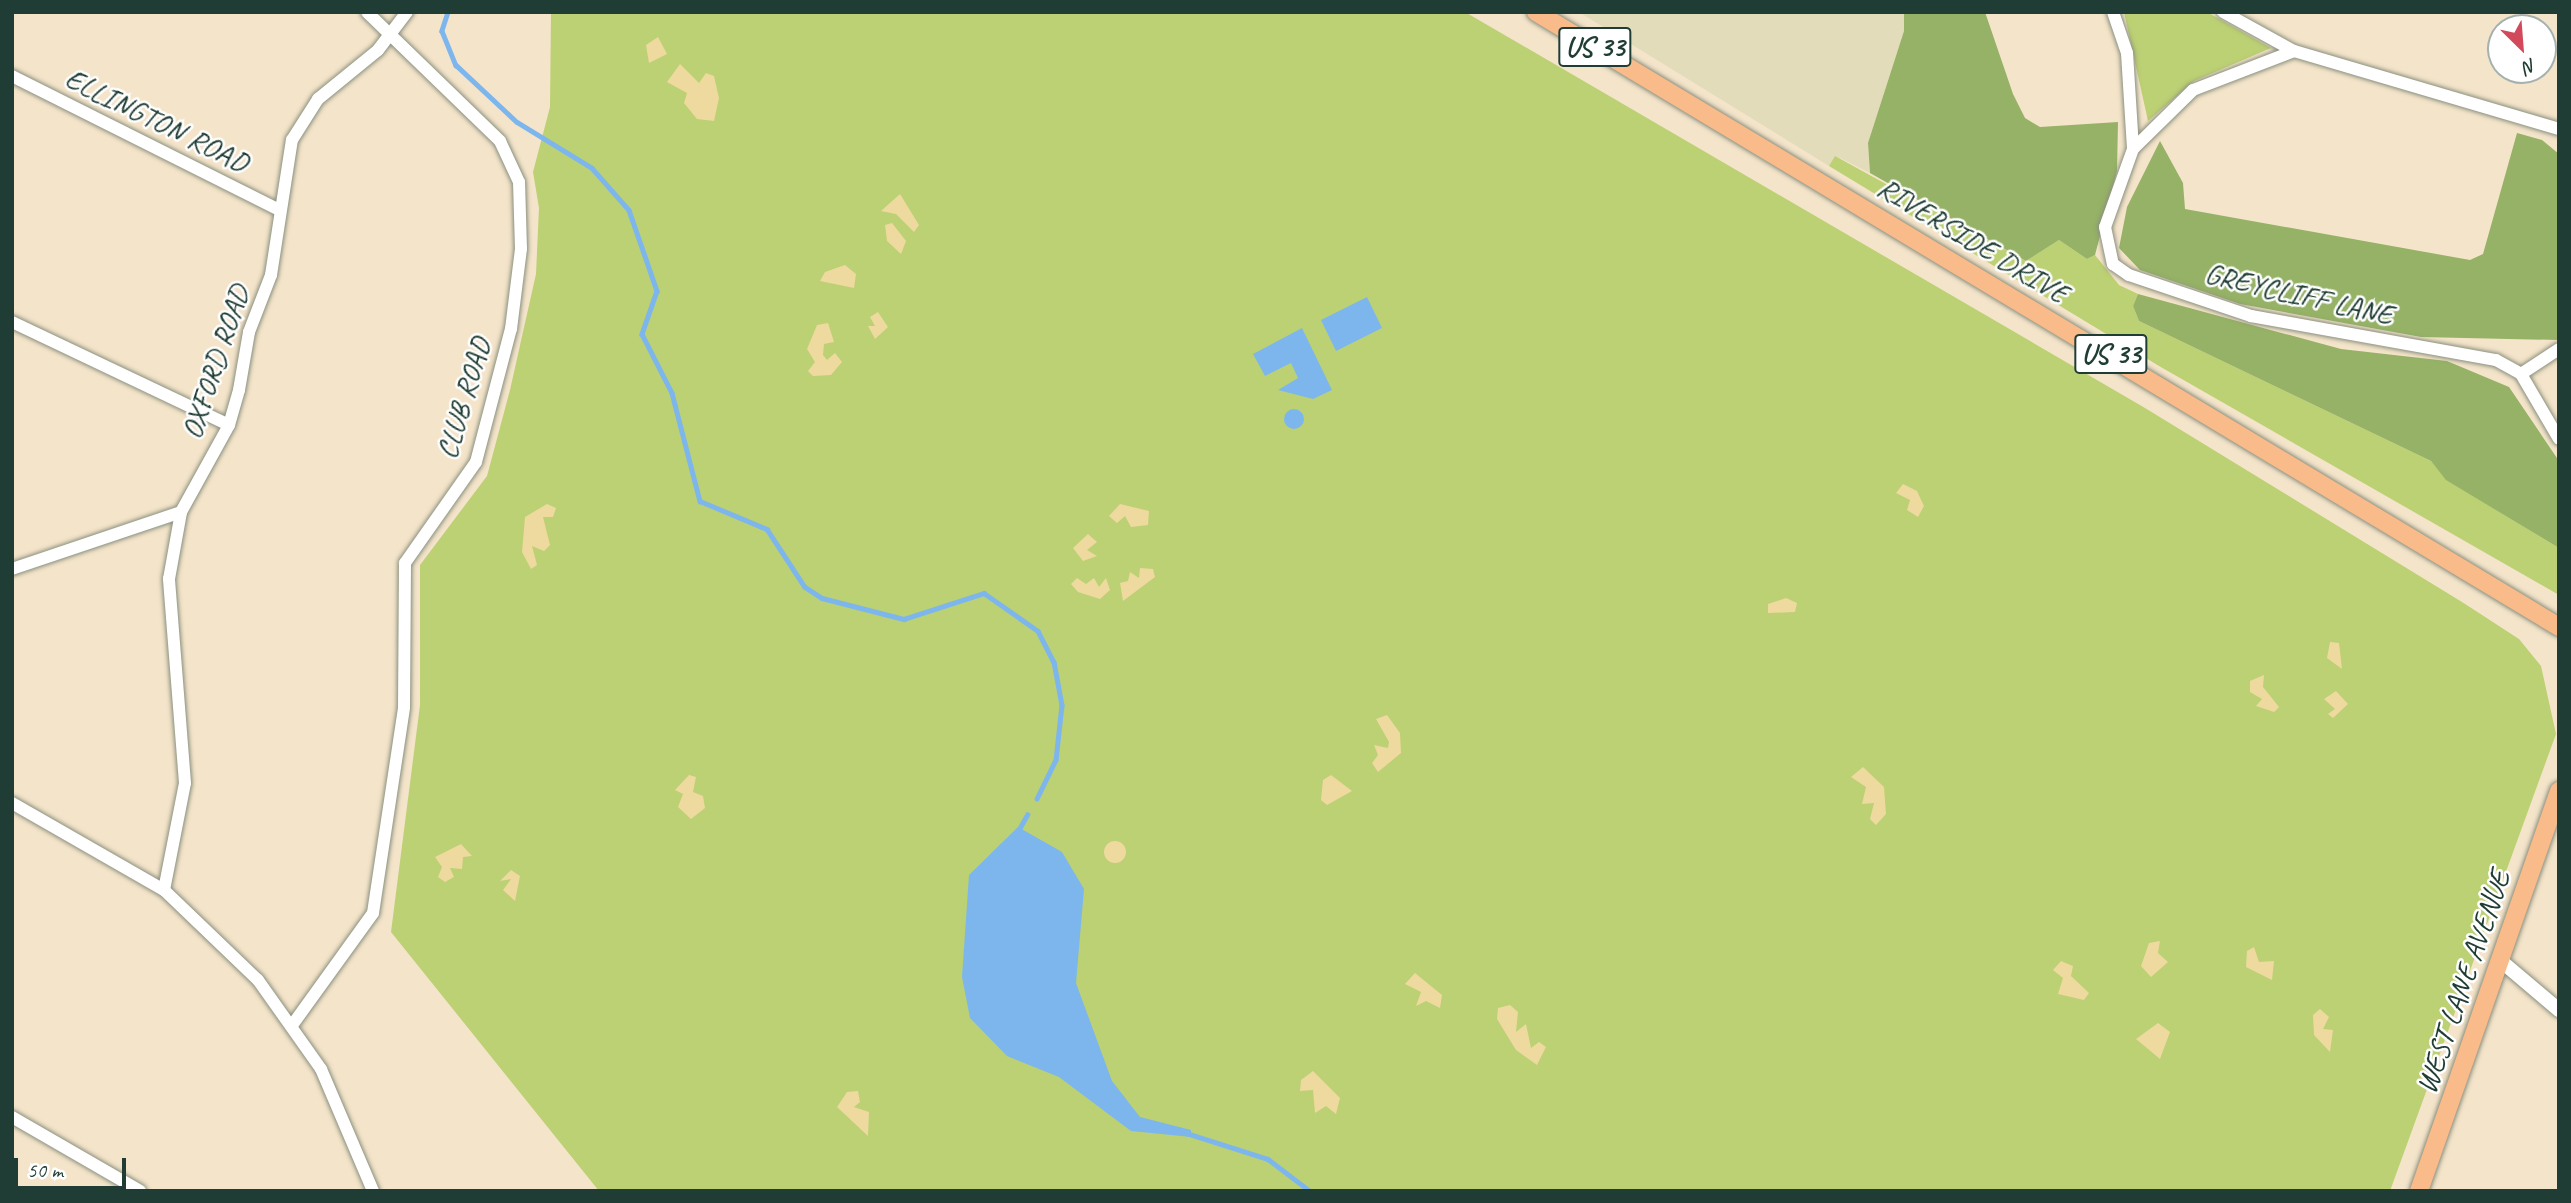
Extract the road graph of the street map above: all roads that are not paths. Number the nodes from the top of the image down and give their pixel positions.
1 (367, 12) edge
2 (407, 12) edge
3 (1536, 12) edge
4 (2113, 12) edge
5 (2223, 12) edge
6 (392, 33) junction
7 (2294, 51) junction
8 (12, 76) edge
9 (2559, 129) edge
10 (2133, 149) junction
11 (280, 210) junction
12 (12, 322) edge
13 (2559, 349) edge
14 (2521, 374) junction
15 (229, 425) junction
16 (2559, 439) edge
17 (181, 512) junction
18 (13, 567) edge
19 (2559, 627) edge
20 (2559, 791) edge
21 (12, 803) edge
22 (164, 890) junction
23 (2501, 961) junction
24 (2559, 1010) edge
25 (293, 1024) junction
26 (12, 1117) edge
27 (124, 1187) edge
28 (140, 1191) edge
29 (373, 1191) edge
30 (2419, 1191) edge

1 - 6 street, CLUB ROAD
2 - 6 street, OXFORD ROAD
3 - 19 main road, RIVERSIDE DRIVE / US 33
4 - 10 street, GREYCLIFF LANE
5 - 7 street
6 - 11 street, OXFORD ROAD
6 - 25 street, CLUB ROAD
7 - 9 street
7 - 10 street, GREYCLIFF LANE
8 - 11 street, ELLINGTON ROAD
10 - 14 street, GREYCLIFF LANE
11 - 15 street, OXFORD ROAD
12 - 15 street
13 - 14 street
14 - 16 street
15 - 17 street, OXFORD ROAD
17 - 18 street
17 - 22 street, OXFORD ROAD
20 - 23 main road, WEST LANE AVENUE
21 - 22 street
22 - 25 street
23 - 24 street
23 - 30 main road, WEST LANE AVENUE
25 - 29 street
26 - 27 street
27 - 28 street

